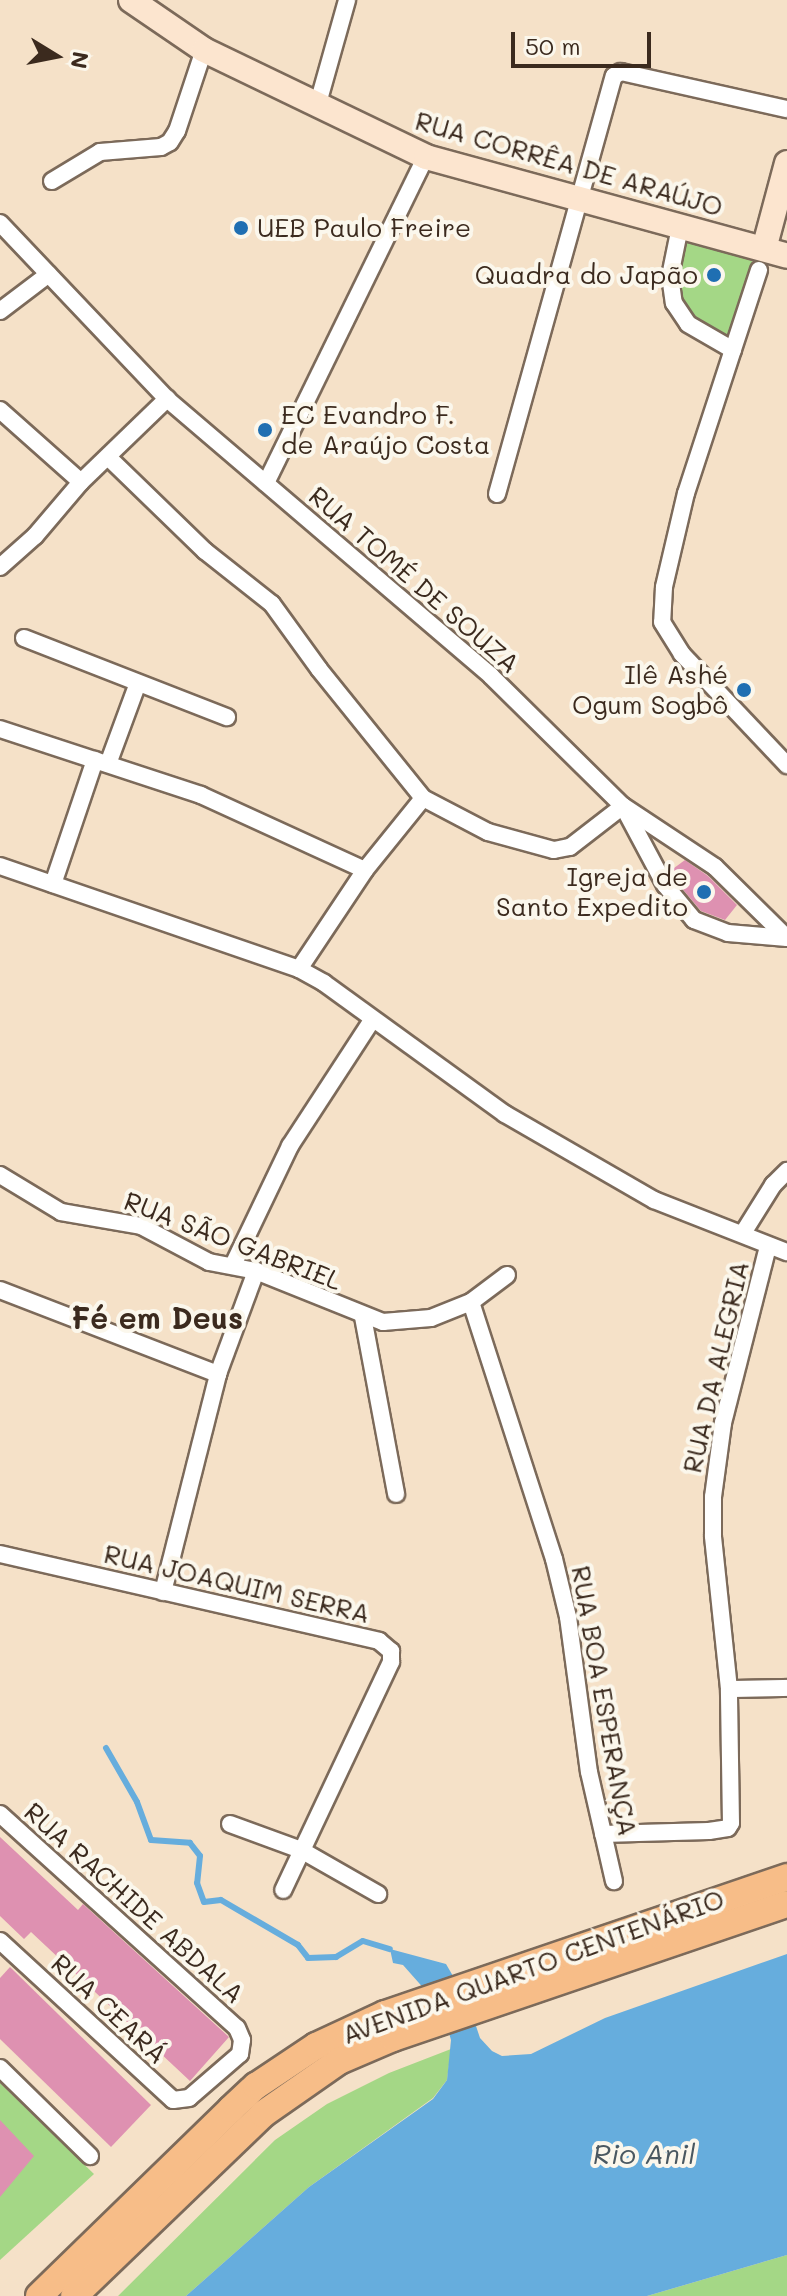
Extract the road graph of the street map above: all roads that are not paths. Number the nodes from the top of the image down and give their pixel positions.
1 (131, 0) edge
2 (347, 0) edge
3 (156, 7) edge
4 (204, 50) junction
5 (317, 107) junction
6 (787, 109) edge
7 (426, 157) junction
8 (787, 163) edge
9 (52, 181) dead end
10 (581, 199) junction
11 (0, 223) edge
12 (680, 227) junction
13 (770, 258) edge
14 (49, 274) junction
15 (0, 311) edge
16 (733, 350) junction
17 (167, 399) junction
18 (0, 410) edge
19 (109, 458) junction
20 (81, 482) junction
21 (266, 483) junction
22 (497, 494) dead end
23 (0, 567) edge
24 (24, 638) dead end
25 (138, 683) junction
26 (227, 717) dead end
27 (0, 729) edge
28 (101, 762) junction
29 (787, 765) edge
30 (423, 798) junction
31 (623, 806) junction
32 (0, 866) edge
33 (365, 870) junction
34 (53, 884) junction
35 (787, 938) edge
36 (299, 969) junction
37 (372, 1020) junction
38 (787, 1171) edge
39 (0, 1175) edge
40 (743, 1233) junction
41 (768, 1246) junction
42 (787, 1252) edge
43 (233, 1265) junction
44 (256, 1271) junction
45 (507, 1275) dead end
46 (0, 1290) edge
47 (471, 1302) junction
48 (363, 1317) junction
49 (218, 1374) junction
50 (396, 1494) dead end
51 (0, 1554) edge
52 (163, 1592) junction
53 (787, 1688) edge
54 (729, 1689) junction
55 (0, 1814) edge
56 (230, 1824) dead end
57 (603, 1834) junction
58 (301, 1850) junction
59 (787, 1877) edge
60 (614, 1881) dead end
61 (283, 1890) dead end
62 (378, 1894) dead end
63 (787, 1904) edge
64 (2, 1946) edge
65 (513, 1984) junction
66 (389, 2026) junction
67 (0, 2068) edge
68 (189, 2098) joint
69 (90, 2156) dead end
70 (39, 2296) edge
71 (74, 2296) edge

1 - 3 street, RUA CORRÊA DE ARAÚJO
2 - 5 street
3 - 4 street, RUA CORRÊA DE ARAÚJO
4 - 5 street, RUA CORRÊA DE ARAÚJO
4 - 9 street
5 - 7 street, RUA CORRÊA DE ARAÚJO
6 - 10 street
7 - 10 street, RUA CORRÊA DE ARAÚJO
7 - 21 street
8 - 13 street
10 - 12 street, RUA CORRÊA DE ARAÚJO
10 - 22 street
11 - 14 street, RUA TOMÉ DE SOUZA
12 - 13 street, RUA CORRÊA DE ARAÚJO
12 - 16 street
13 - 16 street
14 - 15 street
14 - 17 street, RUA TOMÉ DE SOUZA
16 - 29 street
17 - 19 street
17 - 21 street, RUA TOMÉ DE SOUZA
18 - 20 street
19 - 20 street
19 - 30 street
20 - 23 street
21 - 31 street, RUA TOMÉ DE SOUZA
24 - 25 street
25 - 26 street
25 - 28 street
27 - 28 street
28 - 33 street
28 - 34 street
30 - 31 street
30 - 33 street
31 - 35 street, RUA TOMÉ DE SOUZA
31 - 35 street, RUA TOMÉ DE SOUZA
32 - 34 street
33 - 36 street
34 - 36 street
36 - 37 street
37 - 40 street
37 - 43 street
38 - 40 street
39 - 43 street, RUA SÃO GABRIEL
40 - 41 street
41 - 42 street
41 - 54 street, RUA DA ALEGRIA
43 - 44 street, RUA SÃO GABRIEL
44 - 48 street, RUA SÃO GABRIEL
44 - 49 street
45 - 47 street, RUA SÃO GABRIEL
46 - 49 street
47 - 48 street, RUA SÃO GABRIEL
47 - 57 street, RUA BOA ESPERANÇA
48 - 50 street, RUA SÃO GABRIEL
49 - 52 street
51 - 52 street, RUA JOAQUIM SERRA
52 - 58 street, RUA JOAQUIM SERRA
53 - 54 street
54 - 57 street, RUA DA ALEGRIA
55 - 68 street, RUA RACHIDE ABDALA
56 - 58 street
57 - 60 street, RUA BOA ESPERANÇA
58 - 61 street, RUA JOAQUIM SERRA
58 - 62 street
59 - 65 main road, AVENIDA QUARTO CENTENÁRIO
63 - 65 main road, AVENIDA QUARTO CENTENÁRIO
64 - 68 street, RUA CEARÁ
65 - 66 main road, AVENIDA QUARTO CENTENÁRIO
66 - 70 main road, AVENIDA QUARTO CENTENÁRIO
66 - 71 main road, AVENIDA QUARTO CENTENÁRIO
67 - 69 street

